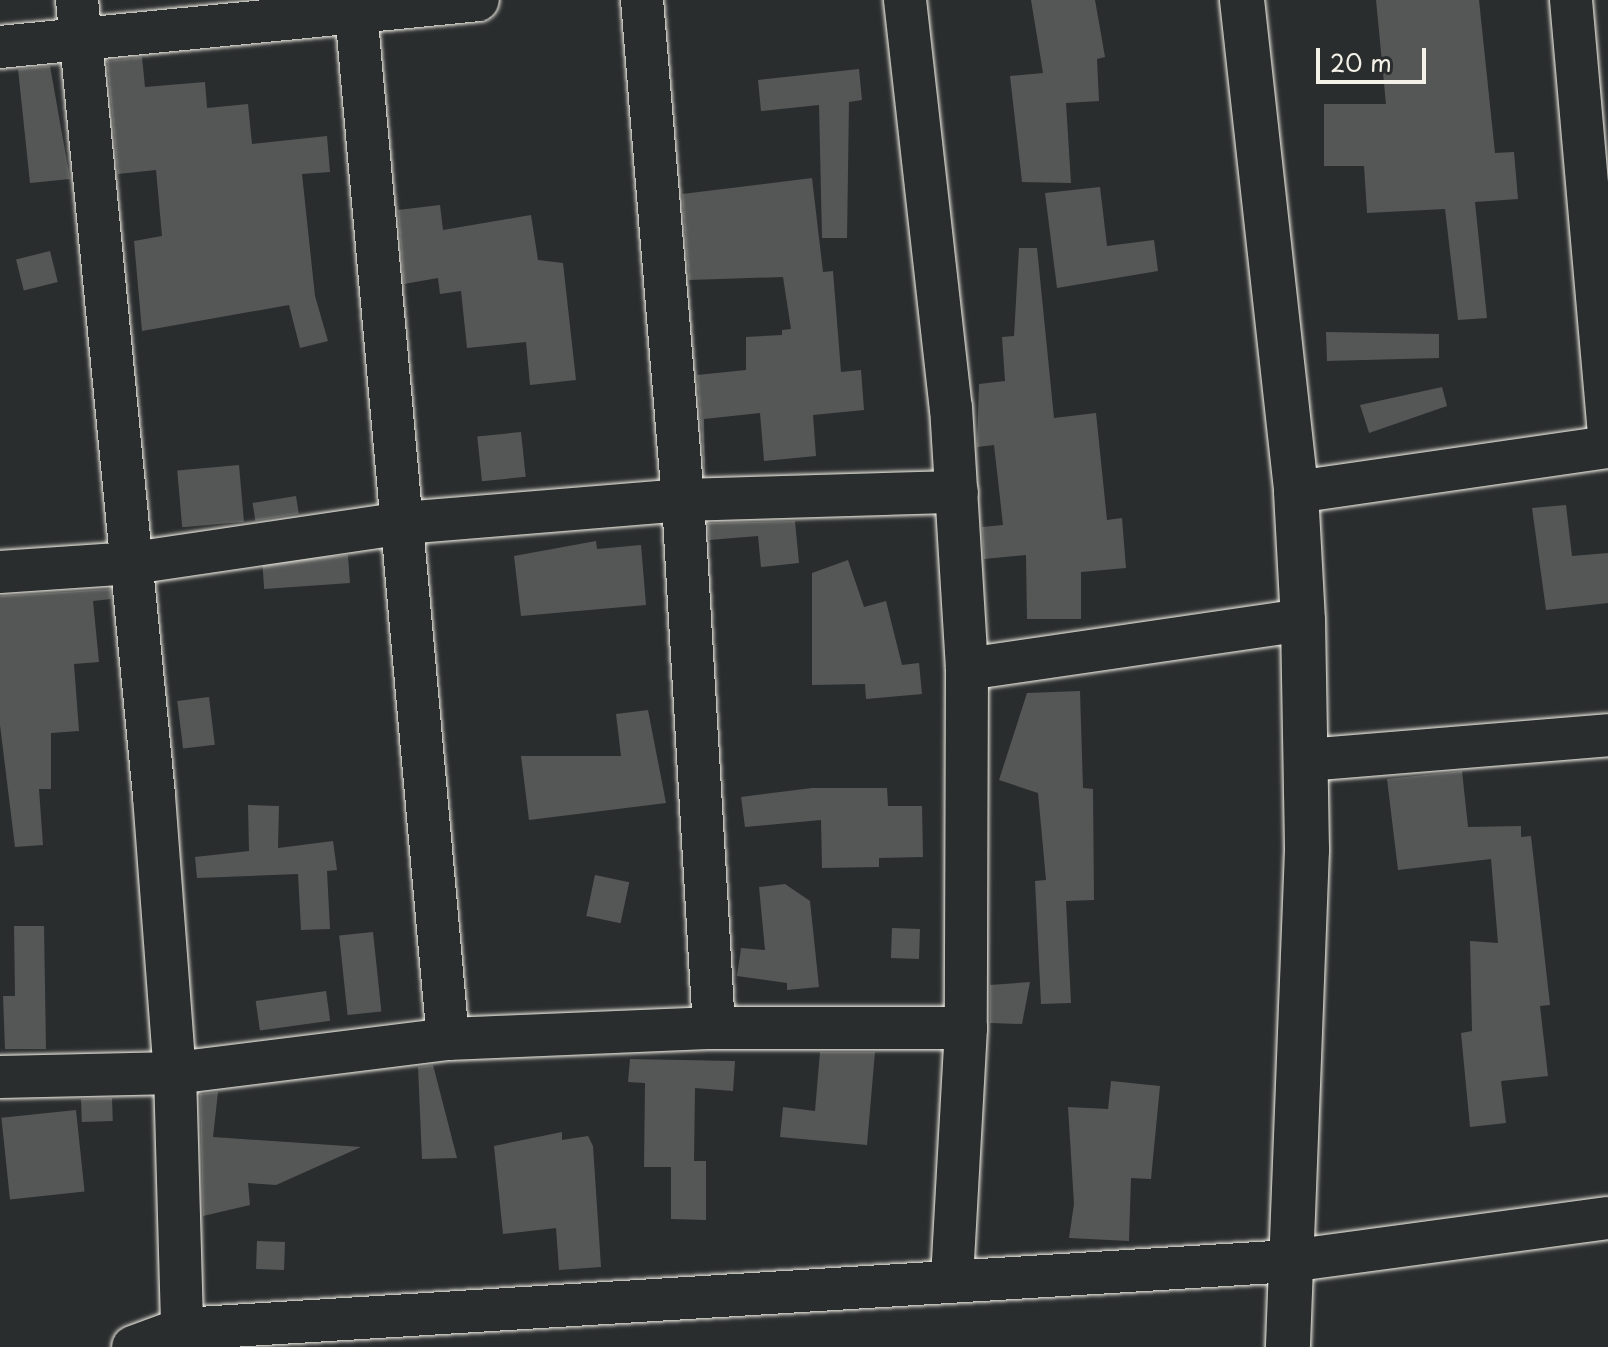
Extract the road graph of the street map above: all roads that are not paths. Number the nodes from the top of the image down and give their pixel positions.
1 (478, 0) edge
2 (642, 0) edge
3 (905, 0) edge
4 (1242, 0) edge
5 (1571, 0) edge
6 (356, 11) junction
7 (79, 18) edge
8 (0, 47) edge
9 (1608, 426) edge
10 (1608, 447) edge
11 (957, 492) junction
12 (1296, 492) junction
13 (683, 500) junction
14 (403, 523) junction
15 (133, 563) junction
16 (0, 572) edge
17 (1303, 620) junction
18 (967, 669) junction
19 (1608, 735) edge
20 (1306, 760) junction
21 (714, 1028) junction
22 (966, 1028) junction
23 (448, 1039) junction
24 (175, 1073) junction
25 (0, 1077) edge
26 (1608, 1218) edge
27 (1290, 1261) junction
28 (952, 1281) junction
29 (182, 1329) junction
30 (133, 1347) edge
31 (1288, 1347) edge

1 - 6 street
2 - 13 street
3 - 11 street
4 - 12 street
5 - 9 street
6 - 7 street
6 - 14 street
7 - 8 street
7 - 15 street
10 - 12 street
11 - 13 street
11 - 18 street
12 - 17 street
13 - 14 street
13 - 21 street
14 - 15 street
14 - 23 street
15 - 16 street
15 - 24 street
17 - 18 street
17 - 20 street
18 - 22 street
19 - 20 street
20 - 27 street
21 - 22 street
21 - 23 street
22 - 28 street
23 - 24 street
24 - 25 street
24 - 29 street
26 - 27 street
27 - 28 street
27 - 31 street
28 - 29 street
29 - 30 street

